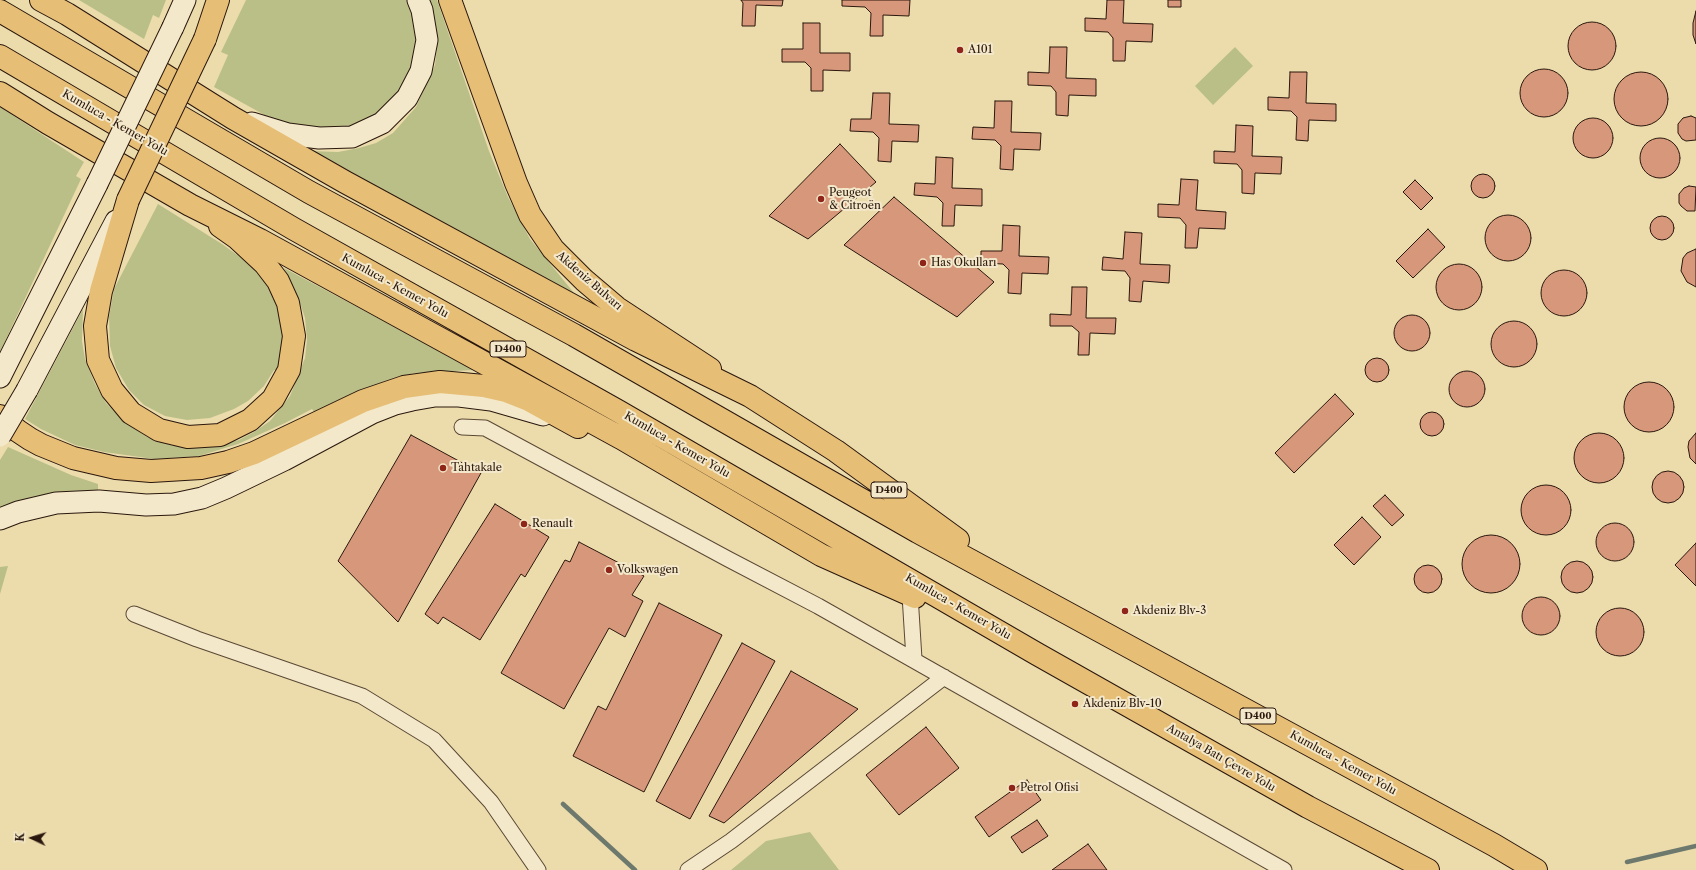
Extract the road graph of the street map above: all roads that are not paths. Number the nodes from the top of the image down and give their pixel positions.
1 (41, 0) edge
2 (179, 0) edge
3 (186, 0) edge
4 (218, 0) edge
5 (230, 0) edge
6 (418, 0) edge
7 (450, 0) edge
8 (59, 7) edge
9 (0, 11) edge
10 (173, 27) junction
11 (205, 39) junction
12 (0, 56) edge
13 (0, 93) edge
14 (233, 118) junction
15 (128, 200) junction
16 (190, 205) junction
17 (2, 374) edge
18 (750, 396) junction
19 (0, 416) edge
20 (462, 427) dead end
21 (578, 427) junction
22 (0, 436) edge
23 (0, 519) edge
24 (821, 555) junction
25 (1023, 588) junction
26 (910, 595) junction
27 (134, 614) dead end
28 (1017, 642) junction
29 (914, 660) junction
30 (944, 677) junction
31 (538, 870) edge
32 (688, 870) edge
33 (1284, 870) edge
34 (1428, 870) edge
35 (1536, 870) edge

1 - 8 main road, Kumluca - Kemer Yolu / D400
2 - 10 street
3 - 10 street
4 - 11 main road
5 - 11 street
6 - 14 street
7 - 18 main road, Akdeniz Bulvarı
8 - 14 main road, Kumluca - Kemer Yolu / D400
9 - 25 main road, Kumluca - Kemer Yolu / D400
10 - 17 street, bridge
11 - 15 main road, bridge
12 - 28 main road, Kumluca - Kemer Yolu / D400
13 - 16 main road, Kumluca - Kemer Yolu / D400
14 - 18 main road, Kumluca - Kemer Yolu / D400
15 - 16 main road
15 - 22 street, bridge
16 - 24 main road, Kumluca - Kemer Yolu / D400
18 - 25 main road, Kumluca - Kemer Yolu / D400
19 - 21 main road
20 - 29 street
21 - 23 street
21 - 24 main road
24 - 26 main road, Kumluca - Kemer Yolu / D400
25 - 35 main road, Kumluca - Kemer Yolu / D400
26 - 28 main road, Kumluca - Kemer Yolu / D400
26 - 29 street
27 - 31 street
28 - 34 main road, Antalya Batı Çevre Yolu / D400
29 - 30 street
30 - 32 street
30 - 33 street

